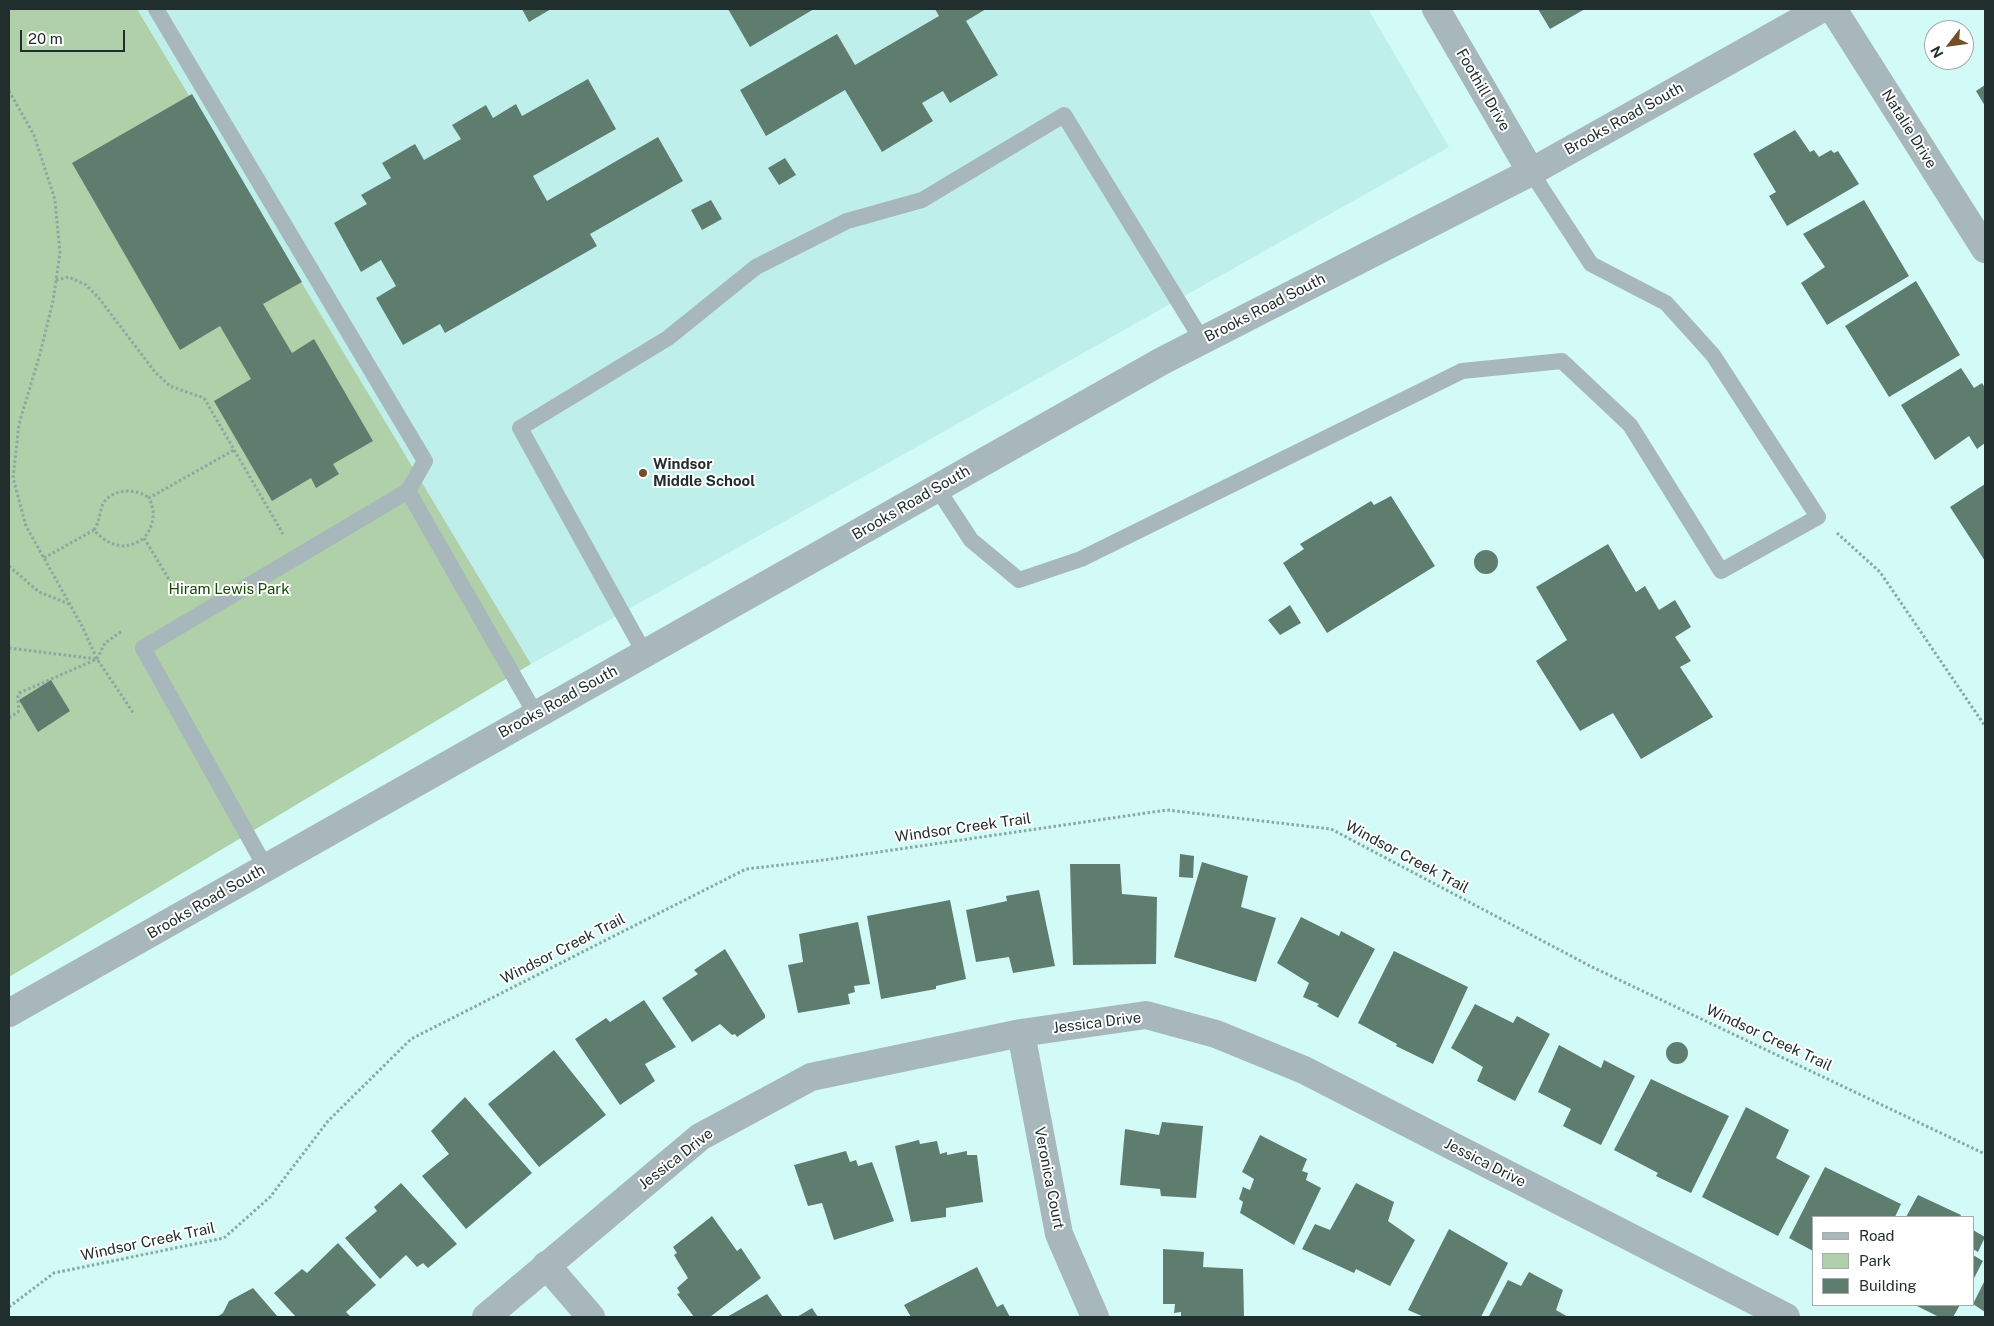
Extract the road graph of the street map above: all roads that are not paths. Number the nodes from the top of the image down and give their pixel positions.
1 (156, 9) edge
2 (1436, 9) edge
3 (1821, 9) edge
4 (1833, 9) edge
5 (1531, 172) junction
6 (1985, 249) edge
7 (1202, 340) junction
8 (937, 488) junction
9 (408, 491) junction
10 (645, 654) junction
11 (536, 715) junction
12 (266, 868) junction
13 (9, 1013) edge
14 (1021, 1033) junction
15 (546, 1265) junction
16 (486, 1317) edge
17 (591, 1317) edge
18 (1095, 1317) edge
19 (1786, 1317) edge

1 - 9 lane
2 - 5 street, Foothill Drive
3 - 5 street, Brooks Road South
4 - 6 street, Natalie Drive
5 - 7 street, Brooks Road South
5 - 8 lane
7 - 8 street, Brooks Road South
7 - 10 lane
8 - 10 street, Brooks Road South
9 - 11 lane
9 - 12 lane
10 - 11 street, Brooks Road South
11 - 12 street, Brooks Road South
12 - 13 street, Brooks Road South
14 - 15 street, Jessica Drive
14 - 18 street, Veronica Court
14 - 19 street, Jessica Drive
15 - 16 street, Jessica Drive
15 - 17 street

